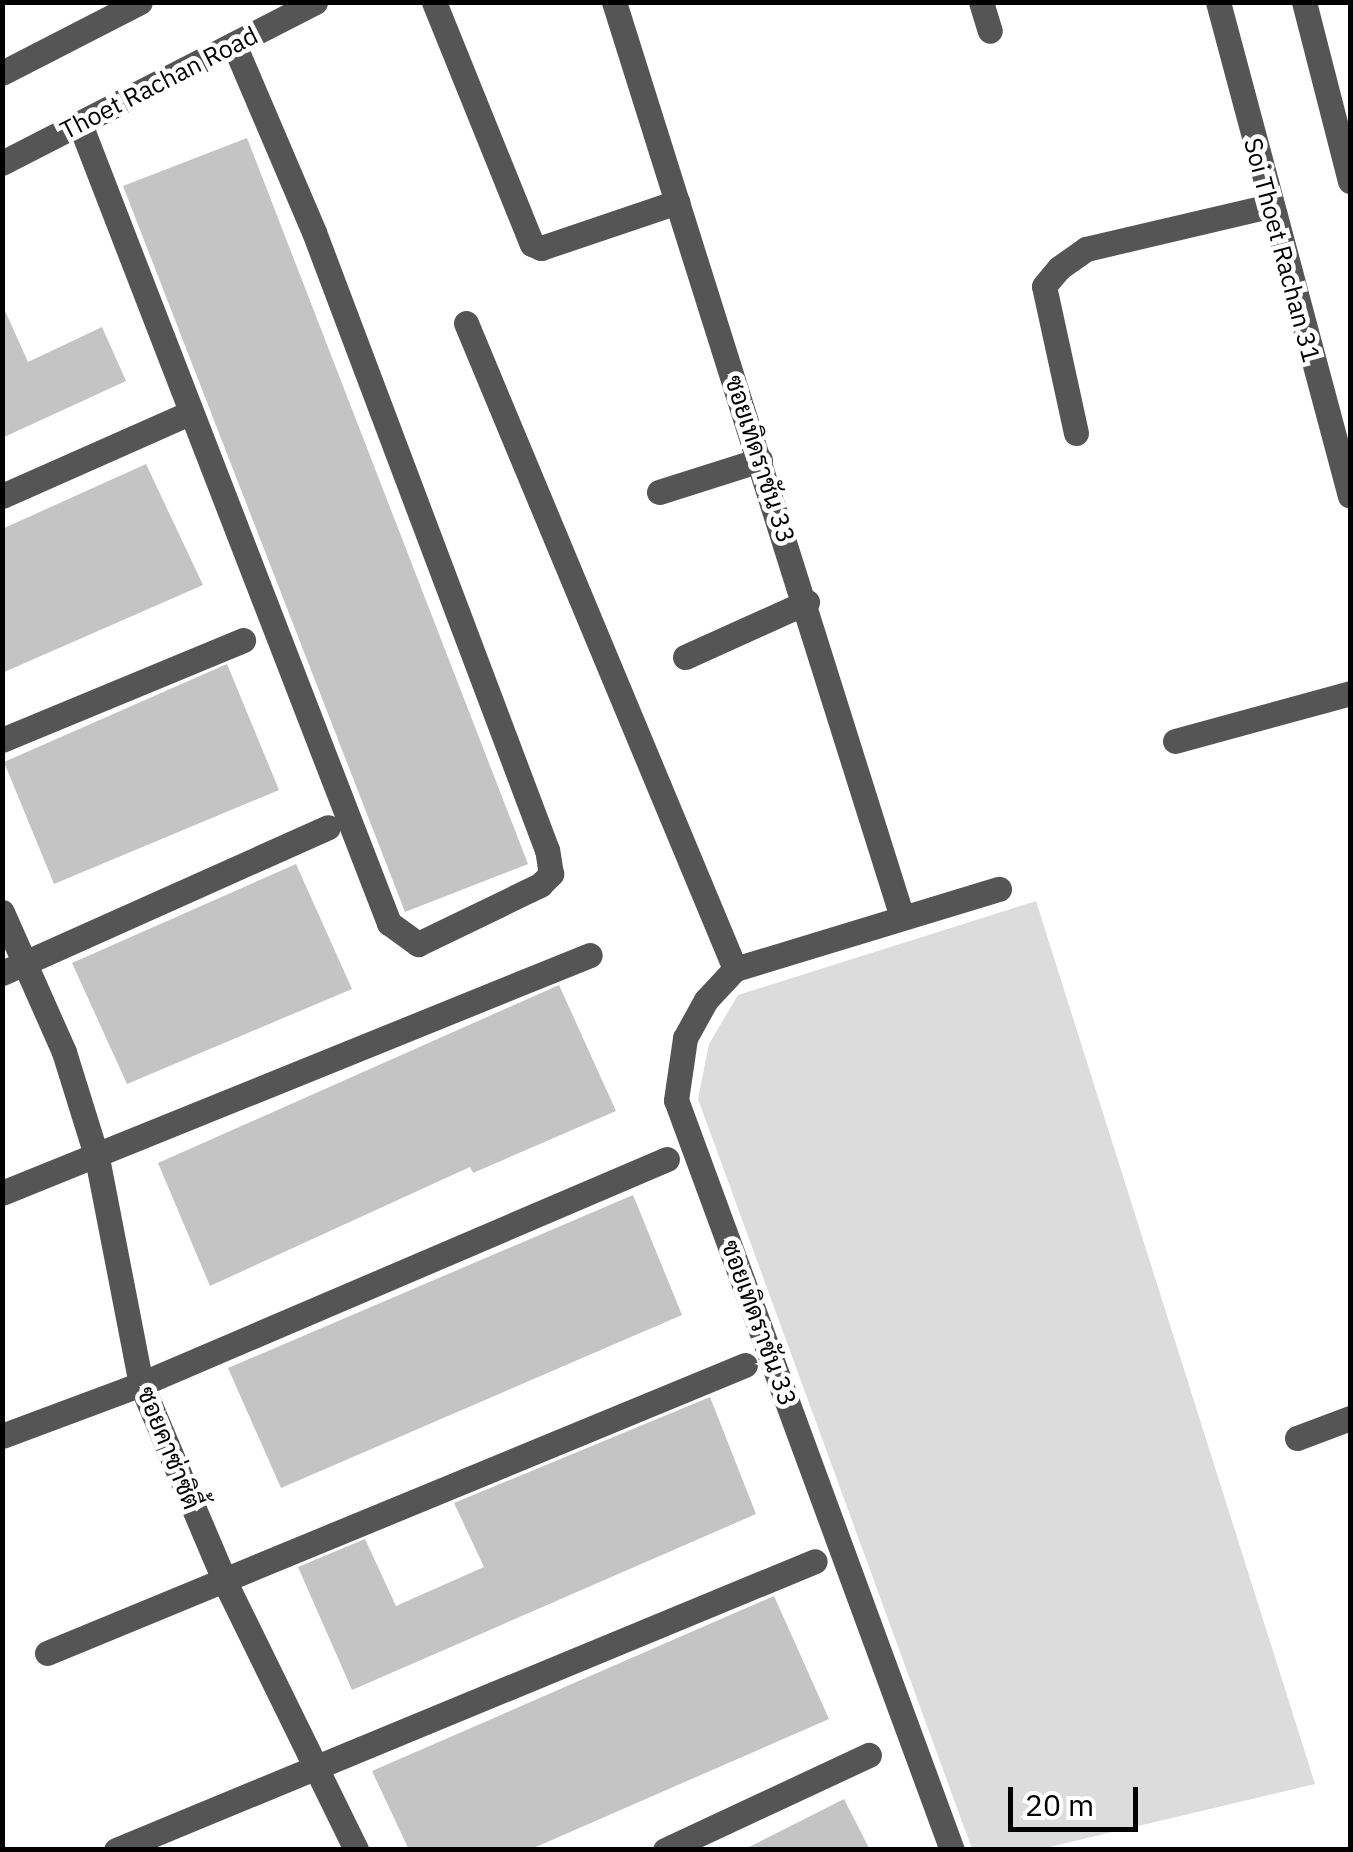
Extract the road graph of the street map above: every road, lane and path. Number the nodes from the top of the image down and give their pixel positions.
1 (140, 2) edge
2 (315, 2) edge
3 (434, 2) edge
4 (614, 2) edge
5 (981, 2) edge
6 (1218, 2) edge
7 (1304, 2) edge
8 (990, 31) dead end
9 (234, 44) junction
10 (2, 73) edge
11 (80, 124) junction
12 (2, 163) edge
13 (1350, 181) edge
14 (678, 202) junction
15 (1268, 206) junction
16 (466, 323) dead end
17 (178, 418) dead end
18 (1076, 433) dead end
19 (760, 460) junction
20 (659, 492) dead end
21 (2, 496) edge
22 (1350, 496) edge
23 (807, 602) junction
24 (244, 640) dead end
25 (685, 657) dead end
26 (1350, 692) edge
27 (2, 740) edge
28 (1175, 741) dead end
29 (328, 826) dead end
30 (999, 889) dead end
31 (2, 912) edge
32 (902, 917) junction
33 (590, 955) dead end
34 (13, 968) edge
35 (735, 969) junction
36 (97, 1158) junction
37 (667, 1159) dead end
38 (2, 1194) edge
39 (745, 1366) dead end
40 (141, 1384) junction
41 (1350, 1418) edge
42 (2, 1436) edge
43 (1298, 1438) dead end
44 (814, 1560) dead end
45 (224, 1580) junction
46 (48, 1652) dead end
47 (869, 1755) dead end
48 (322, 1769) junction
49 (116, 1850) edge
50 (356, 1850) edge
51 (665, 1850) edge
52 (952, 1850) edge

1 - 10 street
2 - 9 street, Thoet Rachan Road
3 - 14 street
4 - 14 street, ซอยเทิดราชัน 33
5 - 8 street
6 - 15 street, Soi Thoet Rachan 31
7 - 13 street
9 - 11 street, Thoet Rachan Road
9 - 11 street
11 - 12 street, Thoet Rachan Road
14 - 19 street, ซอยเทิดราชัน 33
15 - 18 street
15 - 22 street, Soi Thoet Rachan 31
16 - 35 street
17 - 21 street
19 - 20 street
19 - 23 street, ซอยเทิดราชัน 33
23 - 25 street
23 - 32 street, ซอยเทิดราชัน 33
24 - 27 street
26 - 28 street
29 - 34 street
30 - 32 street
31 - 34 street, ซอยคาซ่าซิตี้
32 - 35 street
33 - 36 street
34 - 36 street, ซอยคาซ่าซิตี้
35 - 52 street, ซอยเทิดราชัน 33
36 - 38 street
36 - 40 street, ซอยคาซ่าซิตี้
37 - 40 street
39 - 45 street
40 - 42 street
40 - 45 street, ซอยคาซ่าซิตี้
41 - 43 street
44 - 48 street
45 - 46 street
45 - 48 street, ซอยคาซ่าซิตี้
47 - 51 street
48 - 49 street
48 - 50 street, ซอยคาซ่าซิตี้

